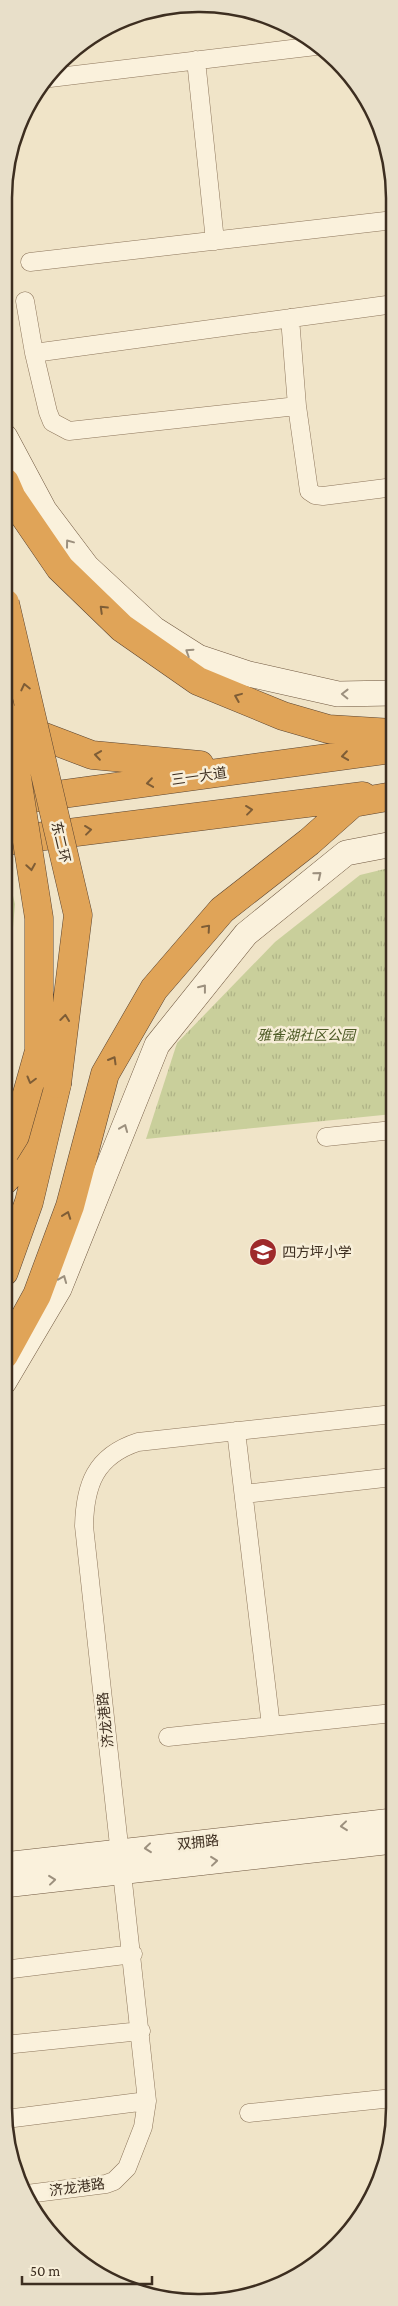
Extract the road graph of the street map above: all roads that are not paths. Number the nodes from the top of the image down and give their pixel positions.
1 (307, 47) edge
2 (196, 60) junction
3 (58, 77) edge
4 (386, 221) edge
5 (215, 241) junction
6 (30, 262) dead end
7 (25, 300) dead end
8 (386, 305) edge
9 (290, 318) junction
10 (34, 353) junction
11 (296, 406) junction
12 (12, 450) edge
13 (386, 488) edge
14 (12, 498) edge
15 (12, 633) edge
16 (386, 694) edge
17 (12, 705) edge
18 (386, 734) edge
19 (12, 747) edge
20 (386, 750) edge
21 (251, 769) junction
22 (386, 793) edge
23 (386, 797) edge
24 (12, 801) edge
25 (12, 840) edge
26 (386, 845) edge
27 (57, 1084) junction
28 (386, 1131) edge
29 (326, 1137) dead end
30 (12, 1140) edge
31 (12, 1172) edge
32 (12, 1250) edge
33 (12, 1340) edge
34 (12, 1368) edge
35 (386, 1415) edge
36 (236, 1431) junction
37 (386, 1478) edge
38 (244, 1494) junction
39 (386, 1714) edge
40 (271, 1726) junction
41 (168, 1737) dead end
42 (386, 1822) edge
43 (386, 1842) edge
44 (121, 1862) junction
45 (12, 1865) edge
46 (12, 1883) edge
47 (133, 1954) junction
48 (12, 1969) edge
49 (141, 2031) junction
50 (12, 2044) edge
51 (386, 2099) edge
52 (147, 2101) junction
53 (249, 2113) dead end
54 (13, 2118) edge
55 (34, 2193) edge

1 - 2 street
2 - 3 street
2 - 5 street
4 - 5 street
5 - 6 street
7 - 10 street
8 - 9 street
9 - 10 street
9 - 11 street
10 - 11 street
11 - 13 street
16 -> 12 street
18 -> 14 highway
27 -> 15 highway, 东二环, bridge
21 -> 17 highway
19 -> 30 highway, bridge
20 -> 21 highway, 三一大道
21 -> 24 highway, 三一大道
25 -> 22 highway
33 -> 23 highway
34 -> 26 street
27 - 31 highway
27 - 32 highway
28 - 29 street
35 - 36 street, 济龙港路
36 - 38 street
36 - 44 street, 济龙港路
37 - 38 street
38 - 40 street
39 - 40 street
40 - 41 street
42 -> 44 street, 双拥路
44 -> 43 street, 双拥路
44 - 45 street, 双拥路
46 -> 44 street, 双拥路
44 - 47 street, 济龙港路
47 - 48 street
47 - 49 street, 济龙港路
49 - 50 street
49 - 52 street, 济龙港路
51 - 53 street
52 - 54 street
52 - 55 street, 济龙港路

